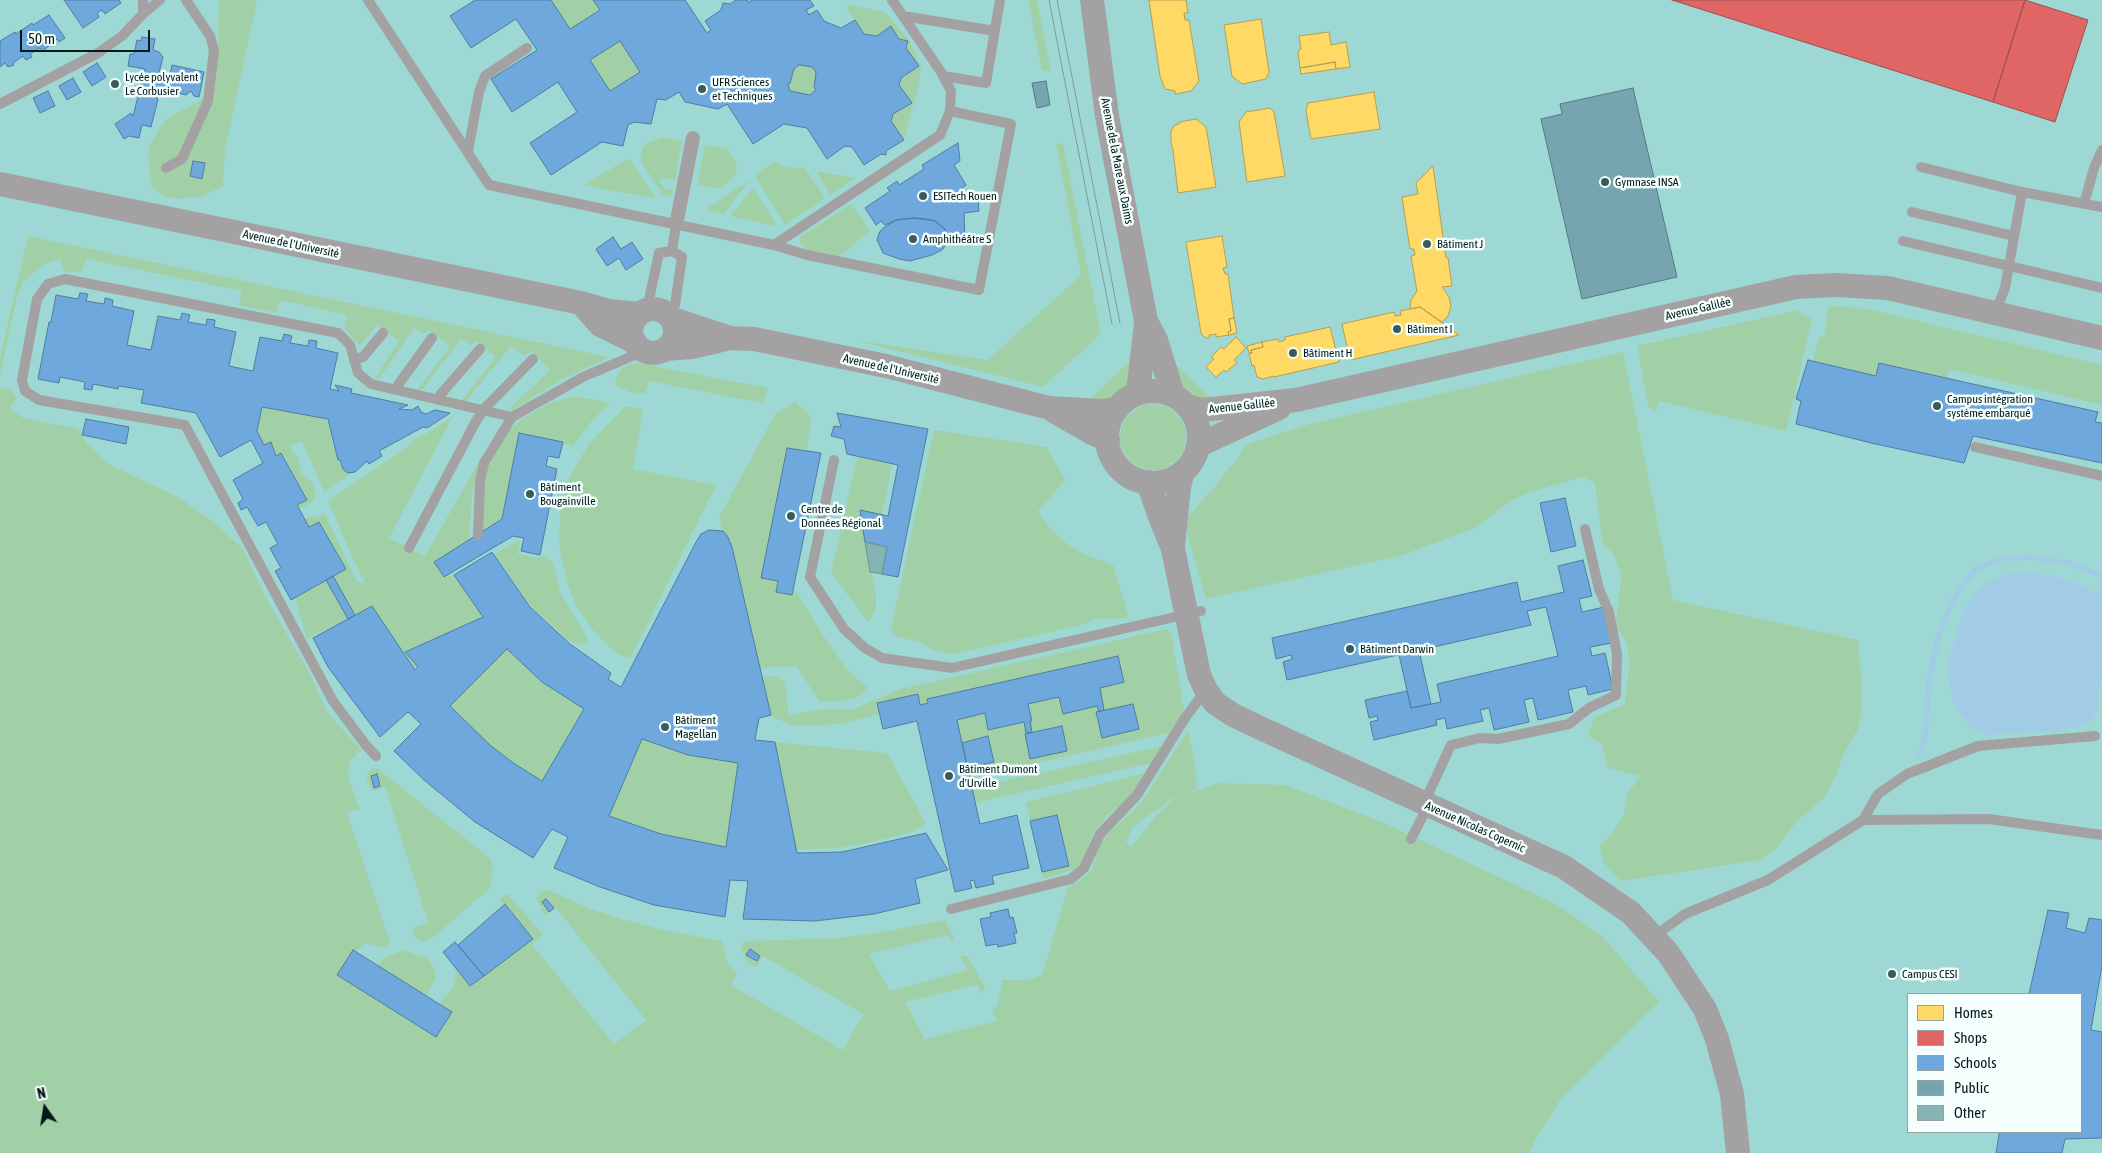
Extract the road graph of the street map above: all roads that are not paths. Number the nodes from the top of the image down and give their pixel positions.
1 (143, 0) edge
2 (160, 0) edge
3 (186, 0) edge
4 (368, 0) edge
5 (892, 0) edge
6 (1000, 0) edge
7 (1092, 0) edge
8 (143, 14) junction
9 (903, 16) junction
10 (995, 31) junction
11 (527, 48) dead end
12 (943, 76) junction
13 (0, 104) edge
14 (950, 111) junction
15 (693, 138) dead end
16 (2102, 150) edge
17 (468, 151) junction
18 (1921, 167) dead end
19 (166, 168) dead end
20 (0, 184) edge
21 (2022, 192) junction
22 (2084, 204) junction
23 (2102, 207) edge
24 (1912, 212) dead end
25 (676, 225) junction
26 (2014, 236) junction
27 (1902, 241) dead end
28 (774, 245) junction
29 (672, 250) junction
30 (2009, 266) junction
31 (2102, 288) edge
32 (582, 304) junction
33 (1995, 313) junction
34 (657, 314) junction
35 (1146, 322) junction
36 (383, 333) dead end
37 (432, 338) dead end
38 (730, 338) junction
39 (2102, 338) edge
40 (648, 347) junction
41 (480, 349) dead end
42 (533, 359) dead end
43 (354, 360) junction
44 (396, 390) junction
45 (1138, 394) junction
46 (439, 400) junction
47 (1296, 400) junction
48 (1180, 401) junction
49 (1049, 408) junction
50 (1116, 410) junction
51 (485, 411) junction
52 (512, 417) junction
53 (1108, 440) junction
54 (1198, 445) junction
55 (1975, 447) dead end
56 (834, 460) dead end
57 (1183, 472) junction
58 (2102, 476) edge
59 (1148, 482) junction
60 (1585, 529) dead end
61 (478, 535) dead end
62 (408, 548) dead end
63 (1173, 549) junction
64 (1194, 613) junction
65 (1206, 690) junction
66 (2095, 736) dead end
67 (376, 756) dead end
68 (1426, 805) junction
69 (1863, 820) junction
70 (2102, 835) edge
71 (1411, 839) dead end
72 (951, 909) dead end
73 (1653, 937) junction
74 (1738, 1153) edge

1 - 8 lane
2 - 8 lane
3 - 19 lane
4 - 17 lane
5 - 9 lane
6 - 10 lane
7 - 35 street, Avenue de la Mare aux Daims
8 - 13 lane
9 - 10 lane
9 - 12 lane
10 - 12 lane
11 - 17 lane
12 - 14 lane
14 - 28 lane
14 - 28 lane
15 - 25 street
16 - 22 lane
17 - 25 lane
18 - 21 lane
20 - 32 street, Avenue de l'Université
21 - 22 lane
21 - 26 lane
22 - 23 lane
24 - 26 lane
25 - 28 lane
25 - 29 lane
26 - 30 lane
27 - 30 lane
29 - 34 lane
29 - 34 lane
30 - 31 lane
30 - 33 lane
32 - 34 street, Avenue de l'Université
32 - 40 street
33 - 39 street, Avenue Galilée
33 - 47 street, Avenue Galilée
34 - 38 street, Avenue de l'Université
34 - 40 street
34 - 40 street
35 - 45 street, Avenue de la Mare aux Daims
35 - 48 street, Avenue de la Mare aux Daims
36 - 43 lane
37 - 44 lane
38 - 40 street, Avenue de l'Université
38 - 49 street, Avenue de l'Université
40 - 52 lane
41 - 46 lane
42 - 51 lane
43 - 44 lane
43 - 67 lane
44 - 46 lane
45 - 48 street
45 - 50 street
46 - 51 lane
47 - 48 street, Avenue Galilée
47 - 54 street, Avenue Galilée
48 - 54 street
49 - 50 street, Avenue de l'Université
49 - 53 street, Avenue de l'Université
50 - 53 street
51 - 52 lane
51 - 62 lane
52 - 61 lane
53 - 59 street
54 - 57 street
55 - 58 lane
56 - 64 lane
57 - 59 street
57 - 63 street, Avenue Nicolas Copernic
59 - 63 street, Avenue Nicolas Copernic
60 - 68 lane
63 - 64 street, Avenue Nicolas Copernic
64 - 65 street, Avenue Nicolas Copernic
65 - 68 street, Avenue Nicolas Copernic
65 - 72 lane
66 - 69 lane
68 - 71 lane
68 - 73 street, Avenue Nicolas Copernic
69 - 70 lane
69 - 73 lane
73 - 74 street, Avenue Nicolas Copernic

